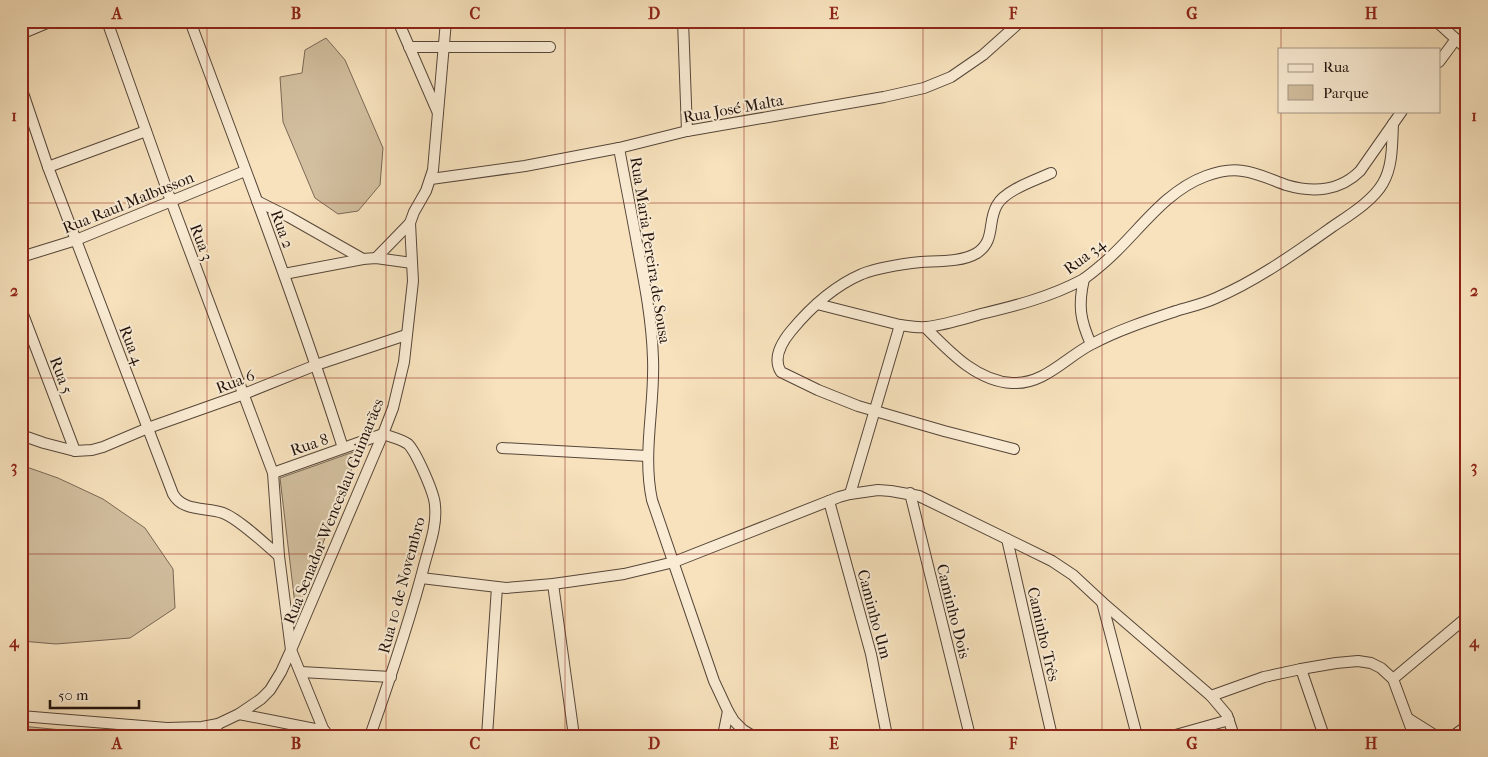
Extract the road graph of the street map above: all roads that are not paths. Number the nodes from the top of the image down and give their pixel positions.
1 (52, 21) edge
2 (107, 21) edge
3 (190, 21) edge
4 (398, 21) edge
5 (446, 21) edge
6 (683, 21) edge
7 (1021, 21) edge
8 (1436, 21) edge
9 (21, 34) edge
10 (1456, 39) junction
11 (409, 46) junction
12 (444, 46) junction
13 (550, 48) dead end
14 (1467, 48) edge
15 (1440, 61) edge
16 (21, 87) edge
17 (1401, 112) edge
18 (438, 114) junction
19 (1393, 123) junction
20 (146, 131) junction
21 (687, 132) junction
22 (619, 148) junction
23 (48, 167) junction
24 (245, 170) junction
25 (1052, 173) dead end
26 (431, 179) junction
27 (171, 201) junction
28 (257, 201) junction
29 (410, 223) junction
30 (76, 240) junction
31 (21, 257) edge
32 (376, 258) junction
33 (363, 259) junction
34 (412, 263) junction
35 (284, 274) junction
36 (1084, 279) junction
37 (817, 304) junction
38 (21, 309) edge
39 (900, 325) junction
40 (925, 327) junction
41 (406, 336) junction
42 (1091, 344) junction
43 (316, 365) junction
44 (244, 394) junction
45 (875, 411) junction
46 (148, 428) junction
47 (383, 434) junction
48 (21, 435) edge
49 (343, 448) junction
50 (502, 448) dead end
51 (1014, 448) dead end
52 (75, 451) junction
53 (648, 456) junction
54 (273, 473) junction
55 (850, 494) junction
56 (910, 494) junction
57 (829, 501) junction
58 (1007, 539) junction
59 (279, 556) junction
60 (674, 562) junction
61 (421, 578) junction
62 (554, 584) junction
63 (498, 587) junction
64 (1102, 602) junction
65 (1467, 617) edge
66 (291, 650) junction
67 (1301, 669) junction
68 (301, 672) junction
69 (391, 677) junction
70 (1393, 679) junction
71 (1211, 696) junction
72 (728, 711) junction
73 (239, 714) junction
74 (21, 716) edge
75 (1409, 719) junction
76 (1229, 720) junction
77 (218, 724) junction
78 (1467, 726) edge
79 (326, 734) edge
80 (212, 736) edge
81 (370, 736) edge
82 (487, 736) edge
83 (574, 736) edge
84 (723, 736) edge
85 (753, 736) edge
86 (886, 736) edge
87 (970, 736) edge
88 (1052, 736) edge
89 (1137, 736) edge
90 (1172, 736) edge
91 (1234, 736) edge
92 (1324, 736) edge
93 (1414, 736) edge
94 (1436, 736) edge
95 (1453, 736) edge

1 - 9 street
2 - 20 street, Rua 3
3 - 24 street, Rua 2
4 - 11 street
5 - 12 street
6 - 21 street
7 - 21 street, Rua José Malta
8 - 10 street
10 - 14 street
10 - 15 street
11 - 12 street
11 - 18 street
12 - 13 street
12 - 18 street
16 - 23 street, Rua 4
17 - 19 street, Rua 34
18 - 26 street
19 - 36 street, Rua 34
19 - 42 street
20 - 23 street
20 - 27 street, Rua 3
21 - 22 street, Rua José Malta
22 - 26 street, Rua José Malta
22 - 53 street, Rua Maria Pereira de Sousa
23 - 30 street, Rua 4
24 - 27 street, Rua Raul Malbusson
24 - 28 street, Rua 2
25 - 37 street
26 - 29 street
27 - 30 street, Rua Raul Malbusson
27 - 44 street, Rua 3
28 - 33 street
28 - 35 street, Rua 2
29 - 32 street
29 - 34 street, Rua Senador Wenceslau Guimarães
30 - 31 street, Rua Raul Malbusson
30 - 46 street, Rua 4
32 - 33 street
32 - 34 street
33 - 35 street
34 - 41 street, Rua Senador Wenceslau Guimarães
35 - 43 street, Rua 2
36 - 40 street, Rua 34
36 - 42 street
37 - 39 street, Rua 34
37 - 45 street
38 - 52 street, Rua 5
39 - 40 street, Rua 34
39 - 45 street
40 - 42 street
41 - 43 street, Rua 6
41 - 47 street, Rua Senador Wenceslau Guimarães
43 - 44 street, Rua 6
43 - 49 street, Rua 2
44 - 46 street, Rua 6
44 - 54 street, Rua 3
45 - 51 street
45 - 55 street
46 - 52 street, Rua 6
46 - 59 street, Rua 4
47 - 49 street, Rua 8
47 - 61 street, Rua 10 de Novembro
47 - 66 street, Rua Senador Wenceslau Guimarães
48 - 52 street
49 - 54 street, Rua 8
50 - 53 street
53 - 60 street, Rua Maria Pereira de Sousa
54 - 59 street, Rua 3
55 - 56 street
55 - 57 street
56 - 58 street
56 - 87 street, Caminho Dois
57 - 60 street
57 - 86 street, Caminho Um
58 - 64 street
58 - 88 street, Caminho Três
59 - 66 street, Rua 3
60 - 62 street
60 - 72 street, Rua Maria Pereira de Sousa
61 - 63 street
61 - 69 street, Rua 10 de Novembro
62 - 63 street
62 - 83 street
63 - 82 street
64 - 71 street
64 - 89 street
65 - 70 street
66 - 68 street, Rua Senador Wenceslau Guimarães
66 - 73 street, Rua Senador Wenceslau Guimarães
67 - 70 street
67 - 71 street
67 - 92 street
68 - 69 street
68 - 79 street, Rua Senador Wenceslau Guimarães
69 - 81 street, Rua 10 de Novembro
70 - 75 street
71 - 76 street
72 - 84 street
72 - 85 street, Rua Maria Pereira de Sousa
73 - 77 street, Rua Senador Wenceslau Guimarães
73 - 79 street
74 - 77 street, Rua Senador Wenceslau Guimarães
75 - 93 street
75 - 94 street
76 - 90 street
76 - 91 street
77 - 80 street
78 - 95 street

